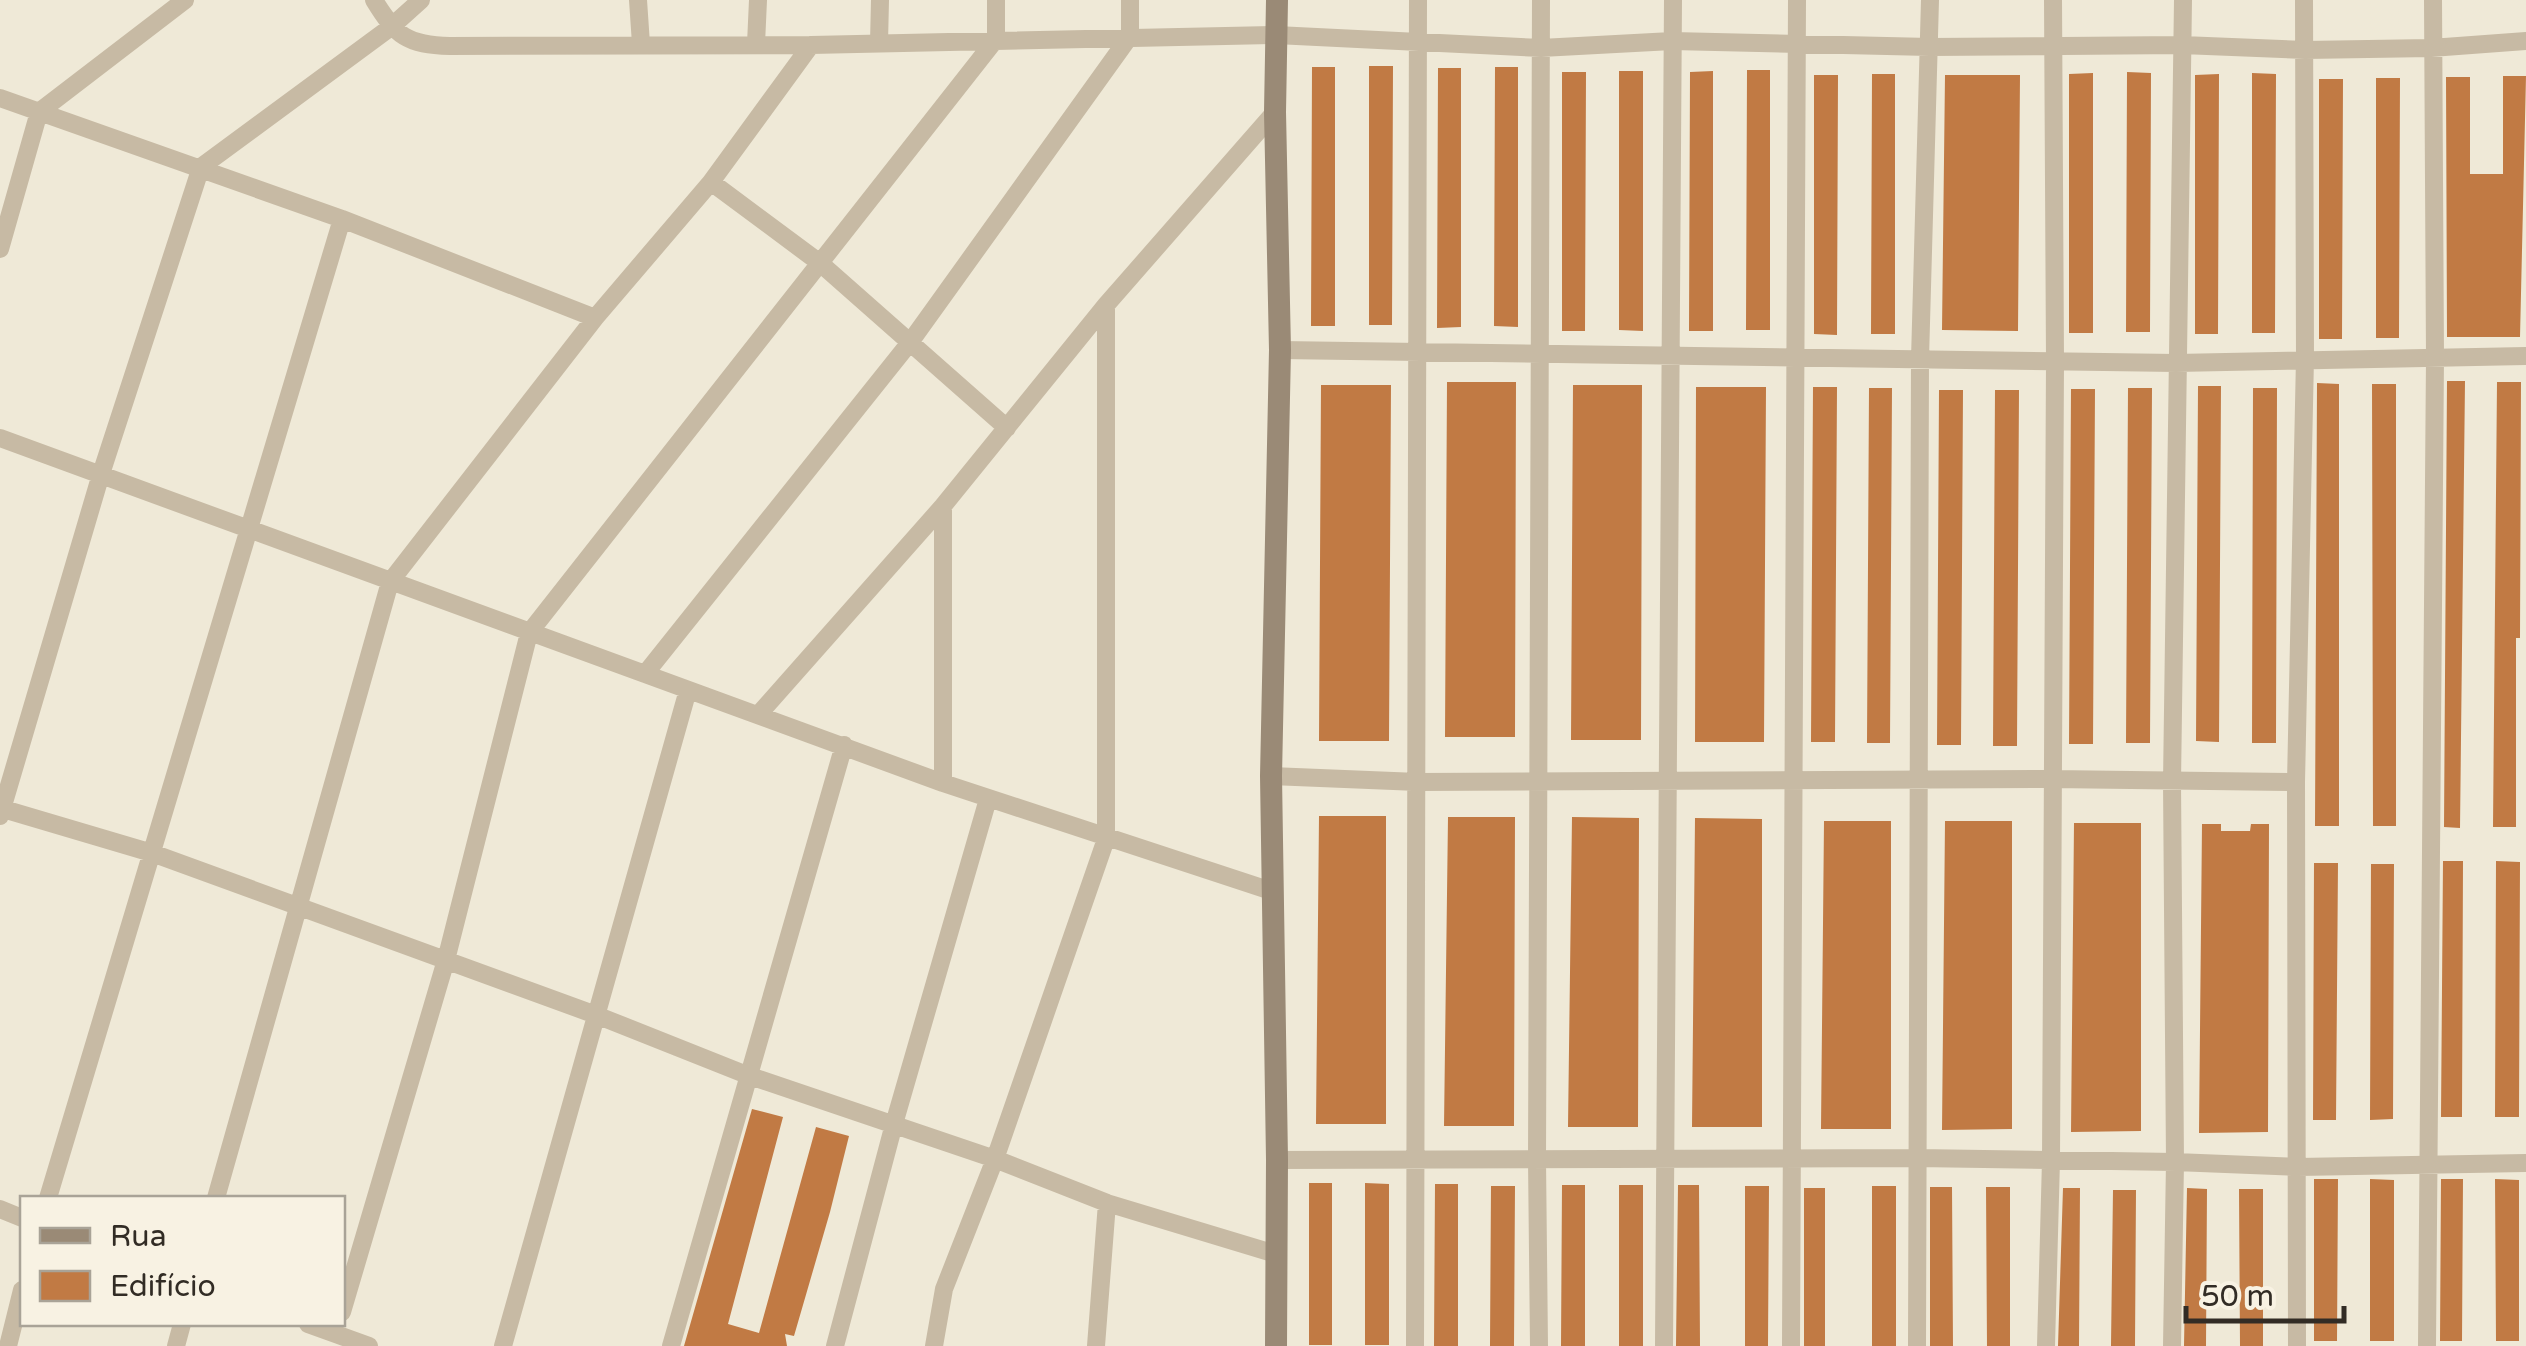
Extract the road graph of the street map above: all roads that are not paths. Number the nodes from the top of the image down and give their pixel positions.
1 (185, 0) edge
2 (374, 0) edge
3 (422, 0) edge
4 (638, 0) edge
5 (758, 0) edge
6 (880, 0) edge
7 (996, 0) edge
8 (1130, 0) edge
9 (1277, 0) edge
10 (1418, 0) edge
11 (1542, 0) edge
12 (1673, 0) edge
13 (1797, 0) edge
14 (1930, 0) edge
15 (2053, 0) edge
16 (2182, 0) edge
17 (2304, 0) edge
18 (2433, 0) edge
19 (391, 27) junction
20 (1276, 35) junction
21 (1130, 36) junction
22 (996, 39) junction
23 (1417, 40) junction
24 (1672, 41) junction
25 (2526, 41) edge
26 (880, 43) junction
27 (641, 44) junction
28 (756, 44) junction
29 (1797, 44) junction
30 (812, 45) junction
31 (2052, 46) junction
32 (2182, 46) junction
33 (1930, 47) junction
34 (1541, 48) junction
35 (2432, 48) junction
36 (2305, 50) junction
37 (0, 98) edge
38 (39, 112) junction
39 (1275, 112) junction
40 (201, 168) junction
41 (711, 182) junction
42 (342, 219) junction
43 (0, 249) edge
44 (820, 263) junction
45 (1106, 305) junction
46 (594, 318) junction
47 (911, 341) junction
48 (1280, 350) junction
49 (1419, 353) junction
50 (1540, 354) junction
51 (1671, 356) junction
52 (2526, 356) edge
53 (1793, 358) junction
54 (2306, 358) junction
55 (2434, 358) junction
56 (1920, 359) junction
57 (2055, 361) junction
58 (2176, 363) junction
59 (1006, 428) junction
60 (0, 438) edge
61 (101, 474) junction
62 (943, 506) junction
63 (249, 530) junction
64 (390, 582) junction
65 (530, 632) junction
66 (644, 674) junction
67 (688, 690) junction
68 (758, 716) junction
69 (844, 745) junction
70 (1270, 776) junction
71 (2052, 779) junction
72 (1418, 782) junction
73 (1539, 782) junction
74 (1669, 782) junction
75 (1791, 782) junction
76 (1918, 782) junction
77 (2172, 782) junction
78 (2296, 782) junction
79 (943, 784) junction
80 (988, 799) junction
81 (1, 811) edge
82 (1106, 839) junction
83 (152, 853) junction
84 (1271, 891) junction
85 (298, 906) junction
86 (446, 960) junction
87 (596, 1016) junction
88 (747, 1076) junction
89 (894, 1124) junction
90 (1790, 1158) junction
91 (1917, 1158) junction
92 (996, 1159) junction
93 (1667, 1159) junction
94 (1277, 1160) junction
95 (1417, 1160) junction
96 (1537, 1160) junction
97 (2051, 1160) junction
98 (2175, 1162) junction
99 (2526, 1163) edge
100 (2430, 1166) junction
101 (2298, 1167) junction
102 (49, 1196) edge
103 (217, 1196) edge
104 (1107, 1202) junction
105 (1276, 1254) junction
106 (20, 1298) edge
107 (345, 1302) edge
108 (336, 1334) edge
109 (8, 1346) edge
110 (369, 1346) edge
111 (503, 1346) edge
112 (670, 1346) edge
113 (835, 1346) edge
114 (934, 1346) edge
115 (1096, 1346) edge
116 (1276, 1346) edge
117 (1416, 1346) edge
118 (1539, 1346) edge
119 (1664, 1346) edge
120 (1791, 1346) edge
121 (1916, 1346) edge
122 (2046, 1346) edge
123 (2172, 1346) edge
124 (2297, 1346) edge
125 (2427, 1346) edge

1 - 38 street
2 - 19 street
3 - 19 street
4 - 27 street
5 - 28 street
6 - 26 street
7 - 22 street
8 - 21 street
9 - 20 street
10 - 23 street
11 - 34 street
12 - 24 street
13 - 29 street
14 - 33 street
15 - 31 street
16 - 32 street
17 - 36 street
18 - 35 street
19 - 27 street
19 - 40 street
20 - 21 street
20 - 23 street
20 - 39 street
21 - 22 street
21 - 47 street
22 - 26 street
22 - 44 street
23 - 34 street
23 - 49 street
24 - 29 street
24 - 34 street
24 - 51 street
25 - 35 street
26 - 30 street
27 - 28 street
28 - 30 street
29 - 33 street
29 - 53 street
30 - 41 street
31 - 32 street
31 - 33 street
31 - 57 street
32 - 36 street
32 - 58 street
33 - 56 street
34 - 50 street
35 - 36 street
35 - 55 street
36 - 54 street
37 - 38 street
38 - 40 street
38 - 43 street
39 - 45 street
39 - 48 street
40 - 42 street
40 - 61 street
41 - 44 street
41 - 46 street
42 - 46 street
42 - 63 street
44 - 47 street
44 - 65 street
45 - 59 street
45 - 82 street
46 - 64 street
47 - 59 street
47 - 66 street
48 - 49 street
48 - 70 street
49 - 50 street
49 - 72 street
50 - 51 street
50 - 73 street
51 - 53 street
51 - 74 street
52 - 55 street
53 - 56 street
53 - 75 street
54 - 55 street
54 - 58 street
54 - 78 street
55 - 100 street
56 - 57 street
56 - 76 street
57 - 58 street
57 - 71 street
58 - 77 street
59 - 62 street
60 - 61 street
61 - 63 street
61 - 81 street
62 - 68 street
62 - 79 street
63 - 64 street
63 - 83 street
64 - 65 street
64 - 85 street
65 - 66 street
65 - 86 street
66 - 67 street
67 - 68 street
67 - 87 street
68 - 69 street
69 - 79 street
69 - 88 street
70 - 72 street
70 - 84 street
71 - 76 street
71 - 77 street
71 - 97 street
72 - 73 street
72 - 95 street
73 - 74 street
73 - 96 street
74 - 75 street
74 - 93 street
75 - 76 street
75 - 90 street
76 - 91 street
77 - 78 street
77 - 98 street
78 - 101 street
79 - 80 street
80 - 82 street
80 - 89 street
81 - 83 street
82 - 84 street
82 - 92 street
83 - 85 street
83 - 102 street
84 - 94 street
85 - 86 street
85 - 103 street
86 - 87 street
86 - 107 street
87 - 88 street
87 - 111 street
88 - 89 street
88 - 112 street
89 - 92 street
89 - 113 street
90 - 91 street
90 - 93 street
90 - 120 street
91 - 97 street
91 - 121 street
92 - 104 street
92 - 114 street
93 - 96 street
93 - 119 street
94 - 95 street
94 - 105 street
95 - 96 street
95 - 117 street
96 - 118 street
97 - 98 street
97 - 122 street
98 - 101 street
98 - 123 street
99 - 100 street
100 - 101 street
100 - 125 street
101 - 124 street
104 - 105 street
104 - 115 street
105 - 116 street
106 - 109 street
108 - 110 street

